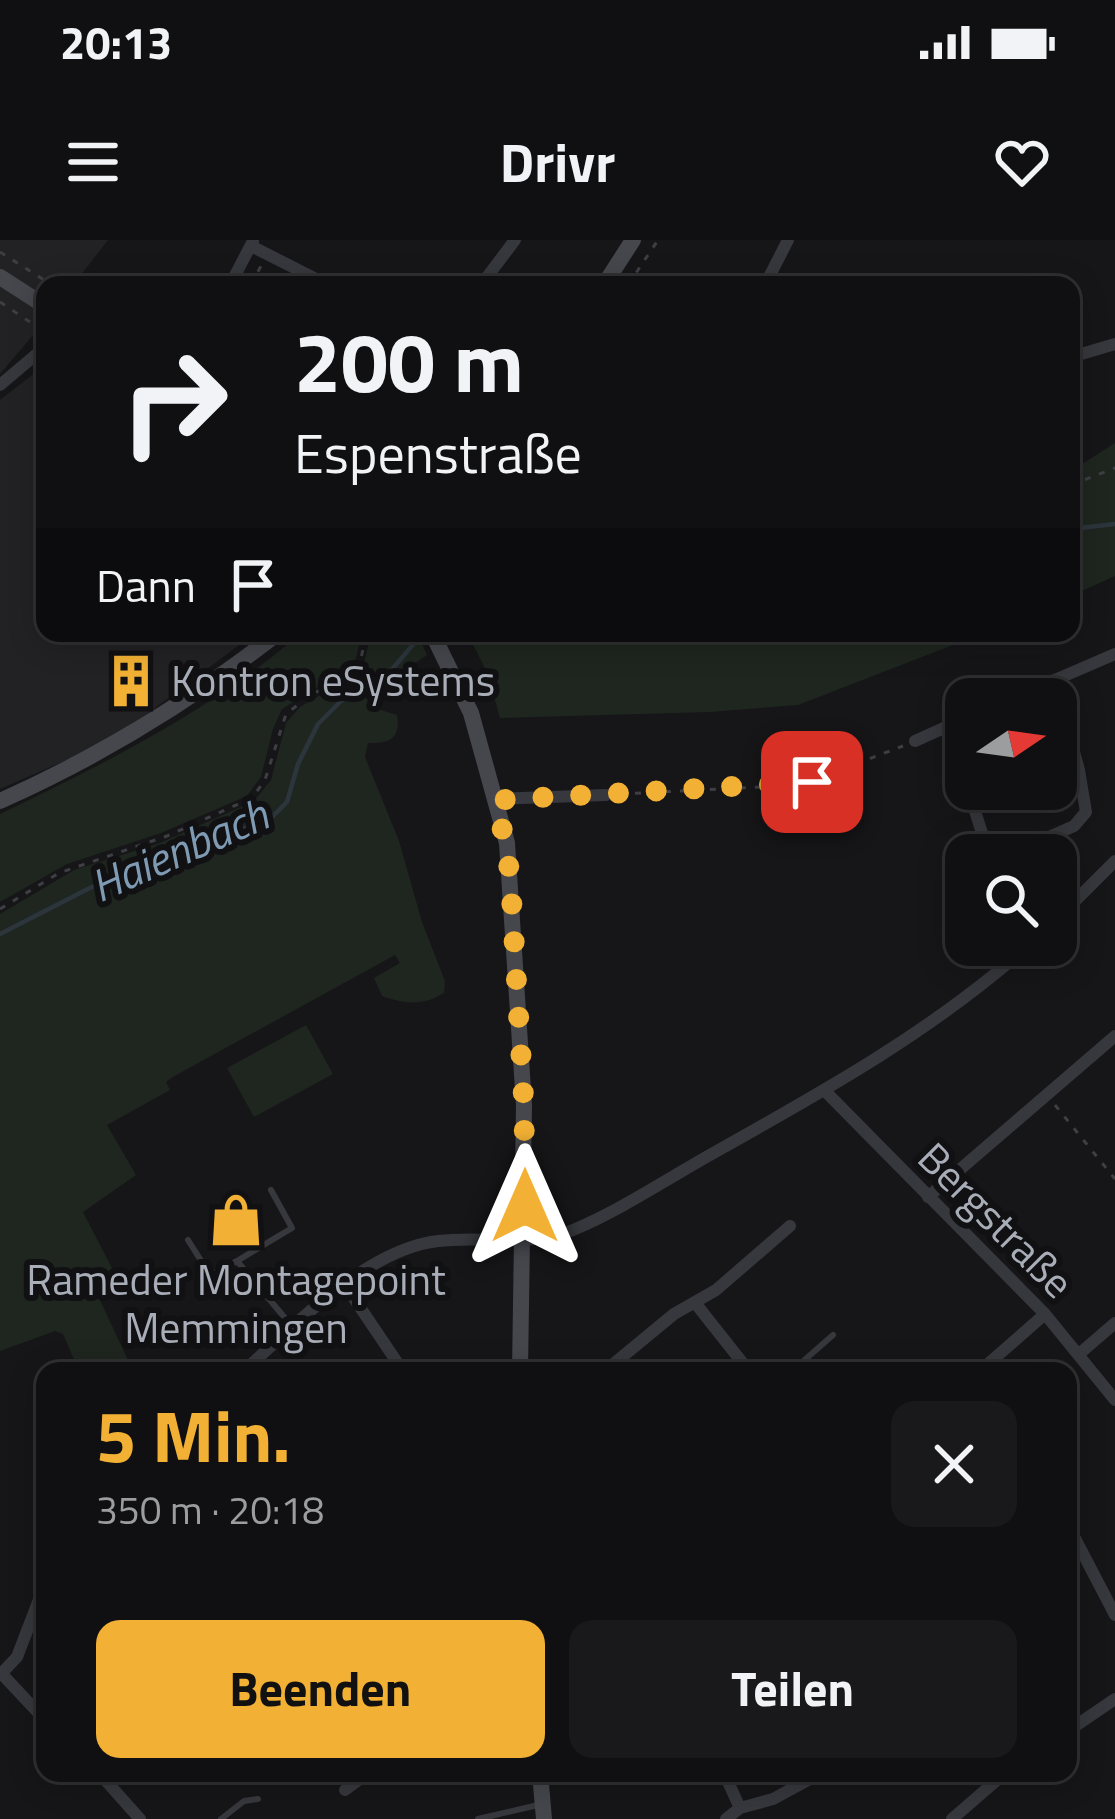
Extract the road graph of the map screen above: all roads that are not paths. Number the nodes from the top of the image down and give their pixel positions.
1 (515, 240) edge
2 (633, 240) edge
3 (788, 240) edge
4 (252, 243) edge
5 (235, 276) edge
6 (312, 276) edge
7 (488, 276) edge
8 (610, 276) edge
9 (770, 276) edge
10 (0, 277) edge
11 (36, 300) edge
12 (1115, 344) edge
13 (1080, 354) edge
14 (36, 355) edge
15 (0, 385) edge
16 (266, 642) edge
17 (436, 642) edge
18 (1115, 654) edge
19 (1059, 678) edge
20 (945, 727) edge
21 (915, 740) road end
22 (1077, 763) edge
23 (606, 795) road end
24 (497, 800) junction
25 (0, 801) edge
26 (1056, 834) edge
27 (1115, 861) edge
28 (1077, 899) edge
29 (1002, 966) edge
30 (1115, 1036) edge
31 (825, 1091) junction
32 (271, 1190) dead end
33 (928, 1197) junction
34 (790, 1226) dead end
35 (188, 1240) dead end
36 (520, 1240) junction
37 (237, 1261) junction
38 (345, 1285) junction
39 (696, 1304) junction
40 (1045, 1315) junction
41 (1115, 1323) edge
42 (293, 1327) junction
43 (833, 1335) dead end
44 (1079, 1354) junction
45 (254, 1362) edge
46 (397, 1362) edge
47 (520, 1362) edge
48 (615, 1362) edge
49 (741, 1362) edge
50 (802, 1362) edge
51 (990, 1362) edge
52 (1115, 1400) edge
53 (1077, 1542) edge
54 (36, 1608) edge
55 (1115, 1615) edge
56 (1, 1675) edge
57 (1115, 1699) edge
58 (36, 1711) edge
59 (1077, 1725) edge
60 (107, 1782) edge
61 (356, 1782) edge
62 (542, 1782) edge
63 (728, 1782) edge
64 (804, 1782) edge
65 (995, 1782) edge
66 (345, 1790) dead end
67 (258, 1798) dead end
68 (740, 1808) junction
69 (544, 1812) edge
70 (140, 1819) edge
71 (221, 1819) edge
72 (478, 1819) edge
73 (726, 1819) edge
74 (952, 1819) edge

1 - 7 street
2 - 8 street
3 - 9 street
4 - 5 street
4 - 6 street
10 - 11 street
12 - 13 street
14 - 15 street
16 - 25 street
17 - 24 street
18 - 19 street
20 - 21 street
22 - 26 street
23 - 24 street
24 - 36 street
27 - 28 street
29 - 31 street
30 - 33 street
31 - 33 street, Bergstraße
31 - 36 street
32 - 37 lane
33 - 40 street, Bergstraße
34 - 39 street
35 - 37 lane
36 - 38 street
36 - 47 street
37 - 42 lane
38 - 42 street
38 - 46 street
39 - 48 street
39 - 49 street
40 - 44 street, Bergstraße
40 - 51 street
41 - 44 street
42 - 45 street
43 - 50 lane
44 - 52 street, Bergstraße
53 - 55 street
54 - 56 street
56 - 58 street
57 - 59 street
60 - 70 street
61 - 66 street
62 - 69 street
63 - 68 street
64 - 68 street
65 - 74 street
67 - 71 lane
68 - 73 street
69 - 72 lane

